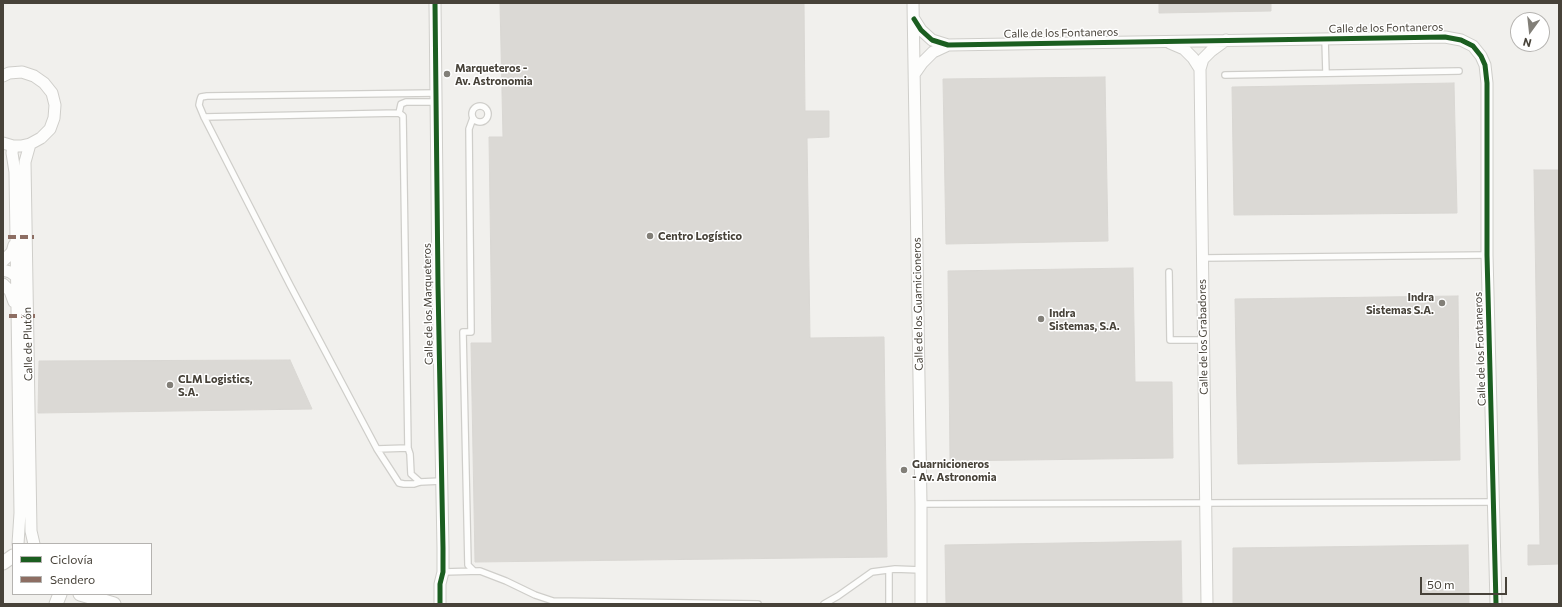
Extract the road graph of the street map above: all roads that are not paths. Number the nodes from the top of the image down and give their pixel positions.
1 (435, 3) edge
2 (913, 3) edge
3 (914, 19) junction
4 (1325, 39) junction
5 (1227, 40) junction
6 (1165, 41) junction
7 (948, 45) junction
8 (1200, 69) junction
9 (1459, 71) dead end
10 (915, 73) junction
11 (1326, 73) junction
12 (1225, 75) dead end
13 (3, 76) edge
14 (436, 97) junction
15 (399, 113) junction
16 (204, 116) junction
17 (473, 118) dead end
18 (8, 144) edge
19 (30, 144) junction
20 (21, 237) junction
21 (1487, 255) junction
22 (1202, 258) junction
23 (3, 261) edge
24 (10, 272) edge
25 (1169, 272) dead end
26 (3, 284) edge
27 (22, 316) junction
28 (1204, 340) junction
29 (408, 448) junction
30 (377, 449) junction
31 (441, 481) junction
32 (420, 482) junction
33 (1494, 502) junction
34 (1206, 503) junction
35 (922, 504) junction
36 (18, 543) edge
37 (34, 543) edge
38 (12, 557) edge
39 (3, 563) edge
40 (889, 570) junction
41 (921, 570) junction
42 (443, 572) junction
43 (474, 572) junction
44 (83, 595) edge
45 (602, 603) edge
46 (114, 604) edge
47 (440, 604) edge
48 (758, 604) edge
49 (824, 604) edge
50 (889, 604) edge
51 (921, 604) edge
52 (1207, 604) edge
53 (1496, 604) edge

1 - 14 street, Calle de los Marqueteros
2 - 3 street, Calle de los Guarnicioneros
3 - 7 street, Calle de los Fontaneros
3 - 10 street, Calle de los Guarnicioneros
4 - 5 street, Calle de los Fontaneros
4 - 11 lane
4 - 21 street, Calle de los Fontaneros
5 - 6 street, Calle de los Fontaneros
5 - 8 street
6 - 7 street, Calle de los Fontaneros
6 - 8 street
7 - 10 street, Calle de los Fontaneros
8 - 22 street, Calle de los Grabadores
9 - 11 lane
10 - 35 street, Calle de los Guarnicioneros
11 - 12 lane
13 - 19 street
14 - 15 lane
14 - 16 lane
14 - 31 street, Calle de los Marqueteros
15 - 16 lane
15 - 29 lane
16 - 30 lane
17 - 43 lane
18 - 19 street
18 - 20 street, Calle de Plutón
19 - 20 street, Calle de Plutón
20 - 23 street
20 - 24 street
20 - 27 street, Calle de Plutón
21 - 22 lane
21 - 33 street, Calle de los Fontaneros
22 - 28 street, Calle de los Grabadores
24 - 27 street
25 - 28 lane
26 - 27 street
27 - 36 street, Calle de Plutón
27 - 37 street, Calle de Plutón
28 - 34 street, Calle de los Grabadores
29 - 30 lane
29 - 32 lane
30 - 32 lane
31 - 32 lane
31 - 42 street, Calle de los Marqueteros
33 - 34 lane
33 - 53 street, Calle de los Fontaneros
34 - 35 lane
34 - 52 street, Calle de los Grabadores
35 - 41 street, Calle de los Guarnicioneros
38 - 39 street
40 - 41 lane
40 - 49 lane
40 - 50 lane
41 - 51 street, Calle de los Guarnicioneros
42 - 43 lane
42 - 47 street, Calle de los Marqueteros
43 - 45 lane
44 - 46 street
45 - 48 lane

